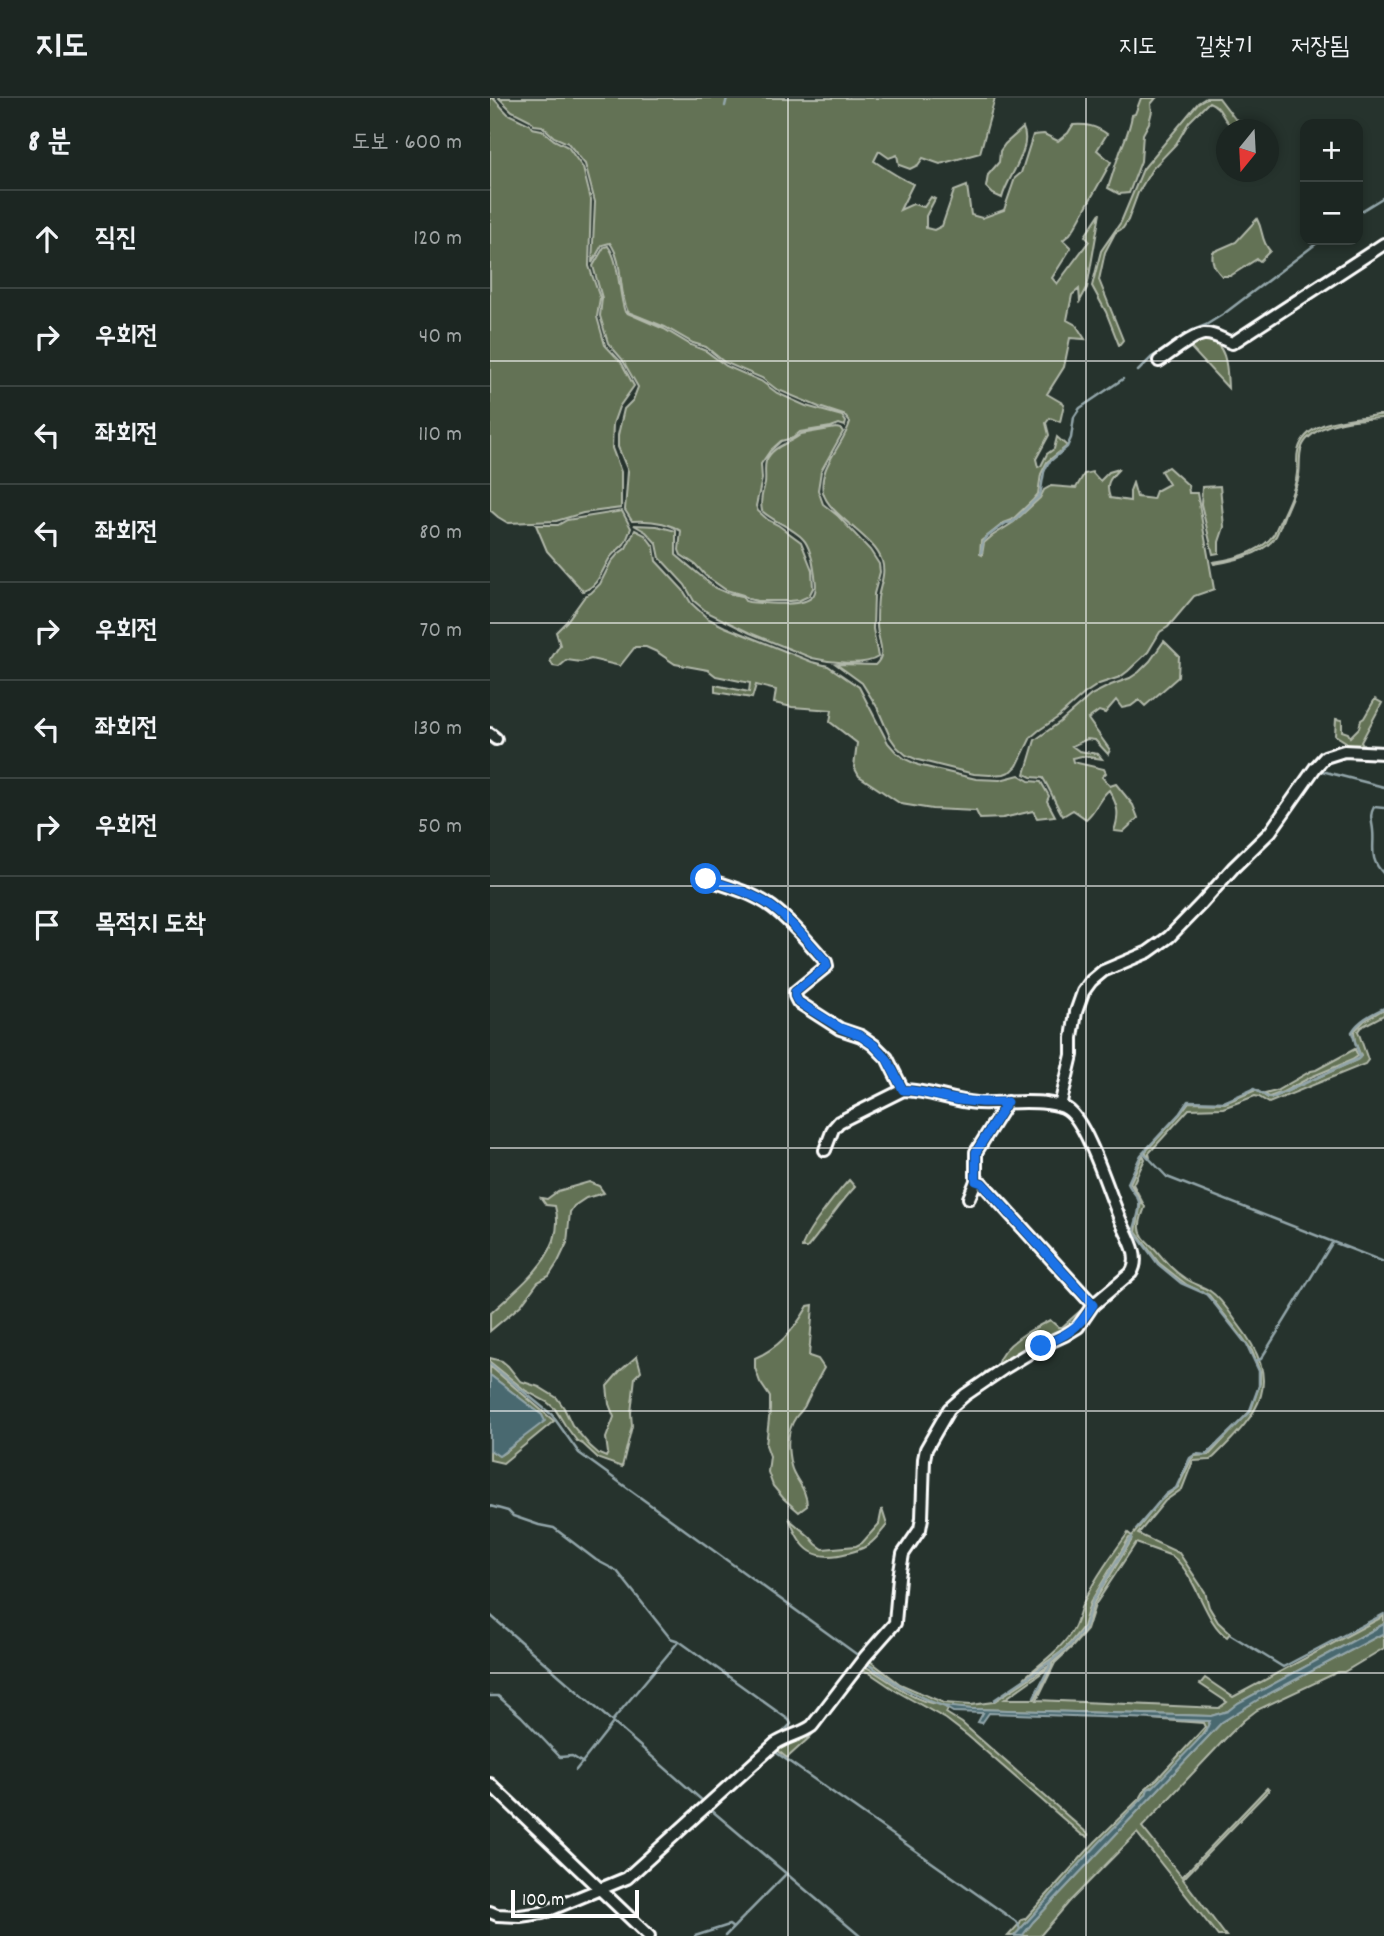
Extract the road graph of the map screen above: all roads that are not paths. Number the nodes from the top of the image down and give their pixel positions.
1 (1384, 244) edge
2 (1159, 361) dead end
3 (1384, 753) edge
4 (706, 879) dead end
5 (903, 1090) junction
6 (1007, 1102) junction
7 (1060, 1106) junction
8 (825, 1150) dead end
9 (976, 1181) junction
10 (969, 1198) dead end
11 (1093, 1305) junction
12 (490, 1784) edge
13 (600, 1889) junction
14 (490, 1912) edge
15 (649, 1936) edge

1 - 2 street
3 - 7 street
4 - 5 street
5 - 6 street
5 - 8 street
6 - 7 street
6 - 9 street
7 - 11 street
9 - 10 street
9 - 11 street
11 - 13 street
12 - 13 street
13 - 14 street
13 - 15 street

